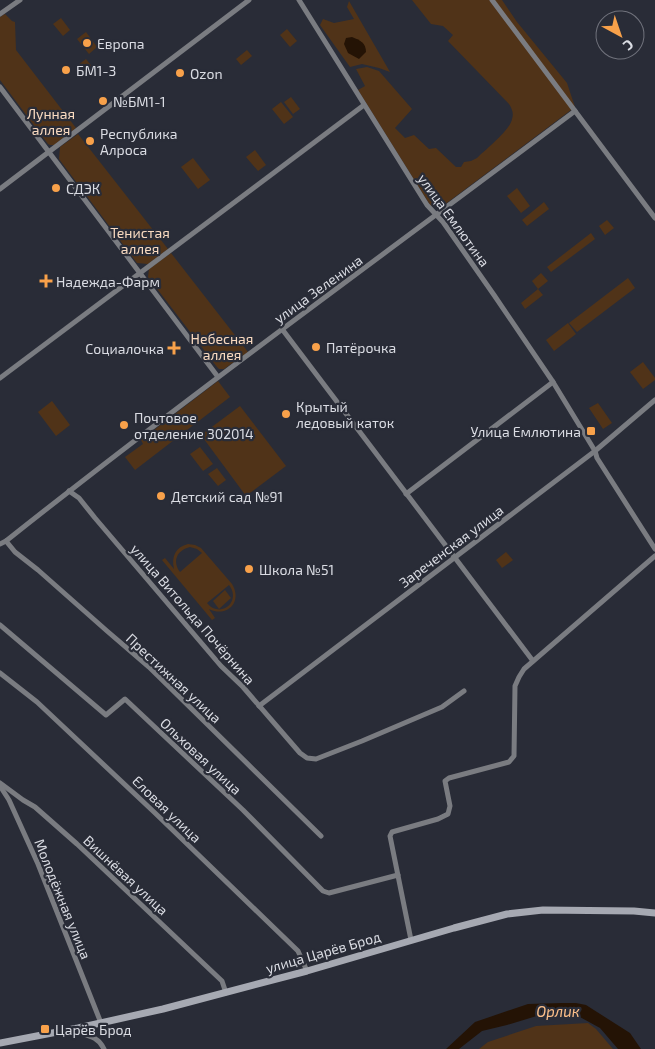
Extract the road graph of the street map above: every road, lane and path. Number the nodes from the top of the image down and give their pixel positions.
1 (20, 0) edge
2 (249, 0) edge
3 (299, 0) edge
4 (492, 0) edge
5 (0, 14) edge
6 (0, 87) edge
7 (364, 105) junction
8 (575, 111) junction
9 (49, 152) junction
10 (0, 188) edge
11 (437, 215) junction
12 (655, 218) edge
13 (139, 273) junction
14 (282, 329) junction
15 (218, 377) junction
16 (0, 378) edge
17 (553, 382) junction
18 (655, 400) edge
19 (595, 451) junction
20 (69, 491) junction
21 (406, 494) junction
22 (3, 543) edge
23 (655, 549) edge
24 (655, 556) edge
25 (454, 558) junction
26 (0, 625) edge
27 (533, 661) junction
28 (0, 673) edge
29 (464, 692) dead end
30 (258, 706) junction
31 (0, 784) edge
32 (321, 836) dead end
33 (398, 875) junction
34 (654, 910) edge
35 (411, 940) junction
36 (307, 970) junction
37 (226, 993) junction
38 (101, 1023) junction
39 (78, 1028) junction
40 (0, 1044) edge
41 (104, 1049) edge

1 - 5 street
2 - 9 street
3 - 7 street, улица Емлютина
4 - 8 street
6 - 9 street
7 - 11 street, улица Емлютина
7 - 13 street
8 - 11 street, улица Зеленина
8 - 12 street
9 - 10 street
9 - 13 street
11 - 14 street, улица Зеленина
11 - 17 street, улица Емлютина
13 - 15 street
13 - 16 street
14 - 15 street, улица Зеленина
14 - 21 street
15 - 20 street, улица Зеленина
17 - 19 street, улица Емлютина
17 - 21 street
18 - 19 street, Зареченская улица
19 - 23 street, улица Емлютина
19 - 25 street, Зареченская улица
20 - 22 street, улица Зеленина
20 - 30 street, улица Витольда Почёрнина
21 - 25 street
22 - 32 street, Престижная улица
24 - 27 street
25 - 27 street
25 - 30 street, Зареченская улица
26 - 33 street, Ольховая улица
27 - 33 street
28 - 36 street, Еловая улица
29 - 30 street, улица Витольда Почёрнина
31 - 37 street, Вишнёвая улица
31 - 38 street, Молодёжная улица
33 - 35 street
34 - 35 street, улица Царёв Брод
35 - 36 street, улица Царёв Брод
36 - 37 street, улица Царёв Брод
37 - 38 street, улица Царёв Брод
38 - 39 street, улица Царёв Брод
39 - 40 street, улица Царёв Брод
39 - 41 street

